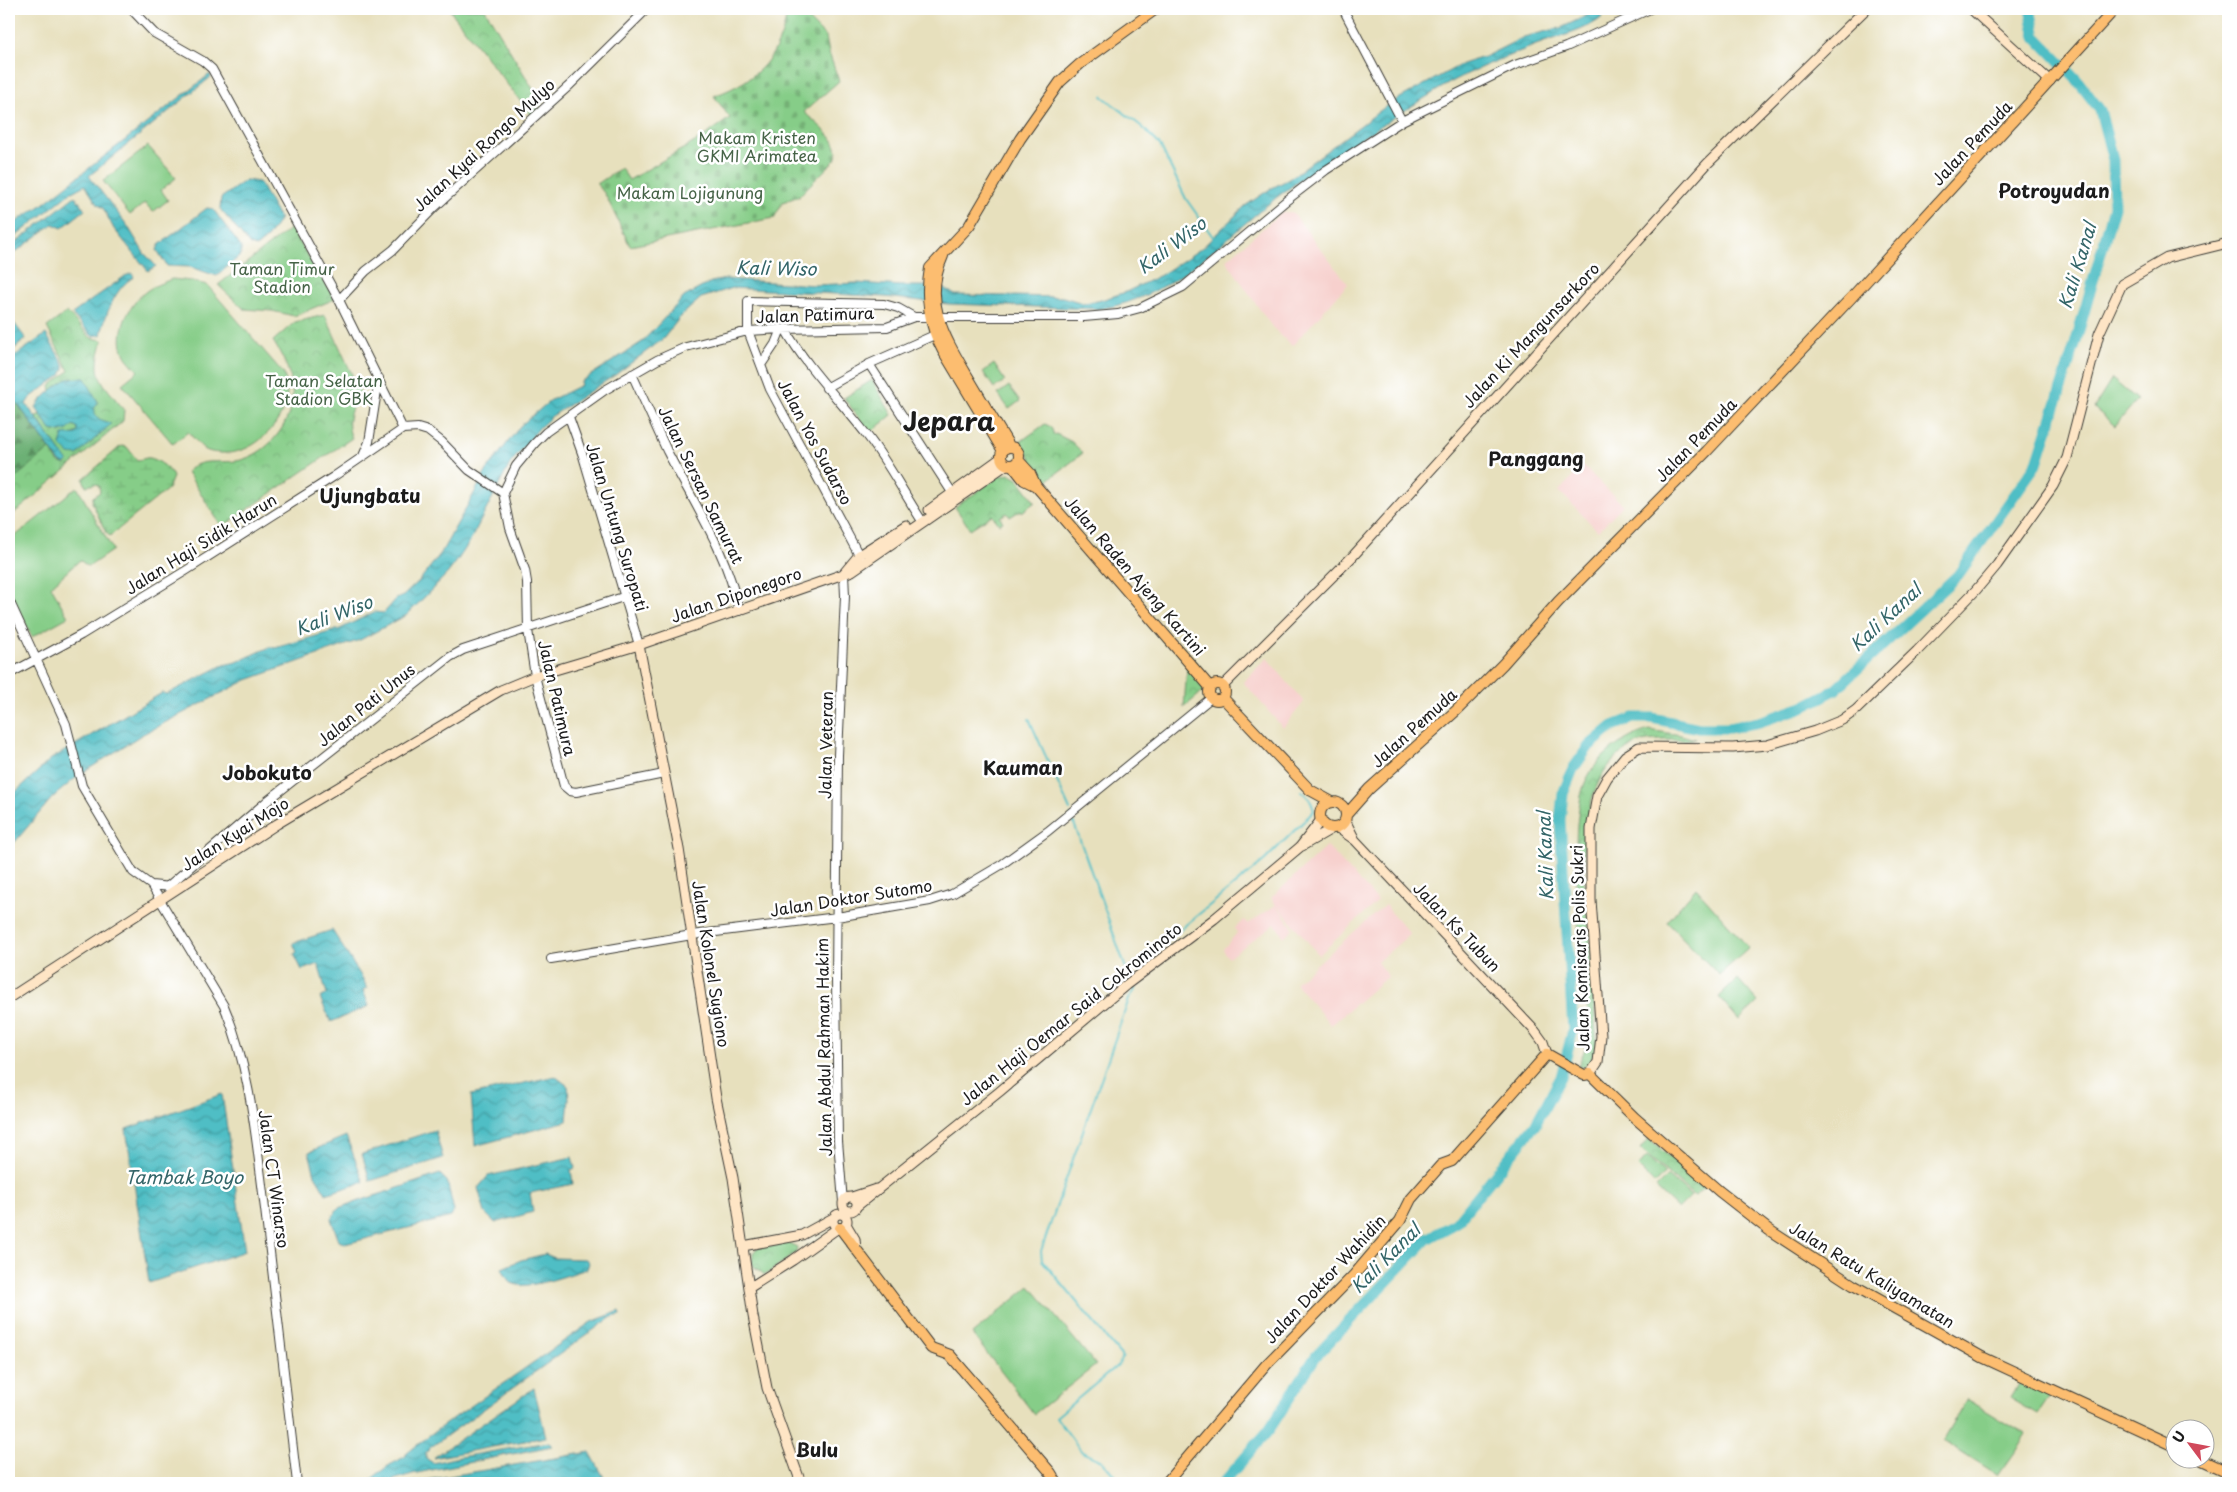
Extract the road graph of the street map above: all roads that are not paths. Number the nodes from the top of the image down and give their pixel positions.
1 (131, 9) edge
2 (647, 9) edge
3 (1156, 9) edge
4 (1343, 9) edge
5 (1650, 9) edge
6 (1866, 9) edge
7 (1971, 9) edge
8 (2115, 9) edge
9 (2054, 77) junction
10 (1400, 118) junction
11 (2228, 243) edge
12 (339, 300) junction
13 (914, 317) junction
14 (934, 319) junction
15 (783, 329) junction
16 (748, 331) junction
17 (938, 333) junction
18 (869, 364) junction
19 (761, 365) junction
20 (632, 374) junction
21 (378, 378) junction
22 (826, 388) junction
23 (569, 417) junction
24 (403, 429) junction
25 (362, 458) junction
26 (1008, 458) junction
27 (501, 492) junction
28 (954, 496) junction
29 (921, 519) junction
30 (861, 559) junction
31 (844, 574) junction
32 (623, 597) junction
33 (9, 600) edge
34 (739, 611) junction
35 (528, 630) junction
36 (639, 645) junction
37 (37, 658) junction
38 (9, 674) edge
39 (536, 676) junction
40 (1210, 686) junction
41 (1222, 686) junction
42 (1211, 698) junction
43 (1223, 698) junction
44 (664, 774) junction
45 (1310, 790) junction
46 (1339, 816) junction
47 (1320, 817) junction
48 (1300, 847) junction
49 (151, 885) junction
50 (180, 886) junction
51 (167, 887) junction
52 (160, 899) junction
53 (837, 917) junction
54 (692, 935) junction
55 (551, 959) dead end
56 (9, 998) edge
57 (1549, 1056) junction
58 (1590, 1074) junction
59 (879, 1188) junction
60 (847, 1200) junction
61 (834, 1216) junction
62 (847, 1219) junction
63 (802, 1235) junction
64 (743, 1246) junction
65 (809, 1247) junction
66 (749, 1288) junction
67 (2164, 1441) edge
68 (2214, 1466) edge
69 (2228, 1472) edge
70 (297, 1483) edge
71 (801, 1483) edge
72 (1057, 1483) edge
73 (1166, 1483) edge

1 - 12 street
2 - 12 street, Jalan Kyai Rongo Mulyo
3 - 14 main road, Jalan Raden Ajeng Kartini
4 - 10 street
5 - 10 street, Jalan Patimura
6 - 41 main road, Jalan Ki Mangunsarkoro
7 - 9 main road
8 - 9 main road, Jalan Pemuda
9 - 46 main road, Jalan Pemuda
10 - 14 street, Jalan Patimura
11 - 58 main road, Jalan Komisaris Polis Sukri
12 - 21 street
13 - 14 street, Jalan Patimura
13 - 15 street, Jalan Patimura
13 - 16 street
14 - 17 main road, Jalan Raden Ajeng Kartini
15 - 16 street, Jalan Patimura
15 - 19 street
15 - 22 street
16 - 19 street, Jalan Yos Sudarso
16 - 20 street, Jalan Patimura
17 - 18 street
17 - 26 main road, Jalan Raden Ajeng Kartini
18 - 22 street
18 - 28 street
19 - 30 street, Jalan Yos Sudarso
20 - 23 street, Jalan Patimura
20 - 34 street, Jalan Sersan Samurat
21 - 24 street
21 - 25 street
22 - 29 street
23 - 27 street, Jalan Patimura
23 - 32 street, Jalan Untung Suropati
24 - 25 street, Jalan Haji Sidik Harun
24 - 27 street
25 - 37 street, Jalan Haji Sidik Harun
26 - 28 main road
26 - 40 main road, Jalan Raden Ajeng Kartini
27 - 35 street, Jalan Patimura
28 - 29 main road
29 - 30 main road
30 - 31 main road
31 - 34 main road, Jalan Diponegoro
31 - 53 street, Jalan Veteran
32 - 35 street, Jalan Pati Unus
32 - 36 street, Jalan Untung Suropati
33 - 37 street
34 - 36 main road, Jalan Diponegoro
35 - 39 street, Jalan Patimura
35 - 51 street, Jalan Pati Unus
36 - 39 main road, Jalan Diponegoro
36 - 44 main road, Jalan Kolonel Sugiono
37 - 38 street, Jalan Haji Sidik Harun
37 - 49 street
39 - 44 street, Jalan Patimura
39 - 50 main road, Jalan Kyai Mojo
40 - 41 main road
40 - 42 main road
41 - 43 main road
42 - 43 main road
42 - 53 street, Jalan Doktor Sutomo
43 - 45 main road
44 - 54 main road, Jalan Kolonel Sugiono
45 - 46 main road
45 - 47 main road
46 - 47 main road
46 - 47 main road, Jalan Pemuda
46 - 48 main road
46 - 57 main road, Jalan Ks Tubun
47 - 48 main road, Jalan Haji Oemar Said Cokrominoto
48 - 59 main road, Jalan Haji Oemar Said Cokrominoto
49 - 51 street
49 - 52 street, Jalan CT Winarso
50 - 51 street
50 - 52 main road, Jalan Kyai Mojo
52 - 56 main road, Jalan Kyai Mojo
52 - 70 street, Jalan CT Winarso
53 - 54 street, Jalan Doktor Sutomo
53 - 60 street, Jalan Abdul Rahman Hakim
54 - 55 street, Jalan Doktor Sutomo
54 - 64 main road, Jalan Kolonel Sugiono
57 - 58 main road, Jalan Komisaris Polis Sukri
57 - 73 main road, Jalan Doktor Wahidin
58 - 67 main road, Jalan Ratu Kaliyamatan
59 - 60 main road
59 - 62 main road, Jalan Haji Oemar Said Cokrominoto
60 - 61 main road
60 - 62 main road
60 - 62 main road
61 - 62 main road
61 - 62 main road
61 - 63 main road
62 - 65 main road, Jalan Haji Oemar Said Cokrominoto
62 - 72 main road
63 - 64 main road
63 - 65 main road
64 - 66 main road, Jalan Kolonel Sugiono
65 - 66 main road, Jalan Haji Oemar Said Cokrominoto
66 - 71 main road
68 - 69 main road

